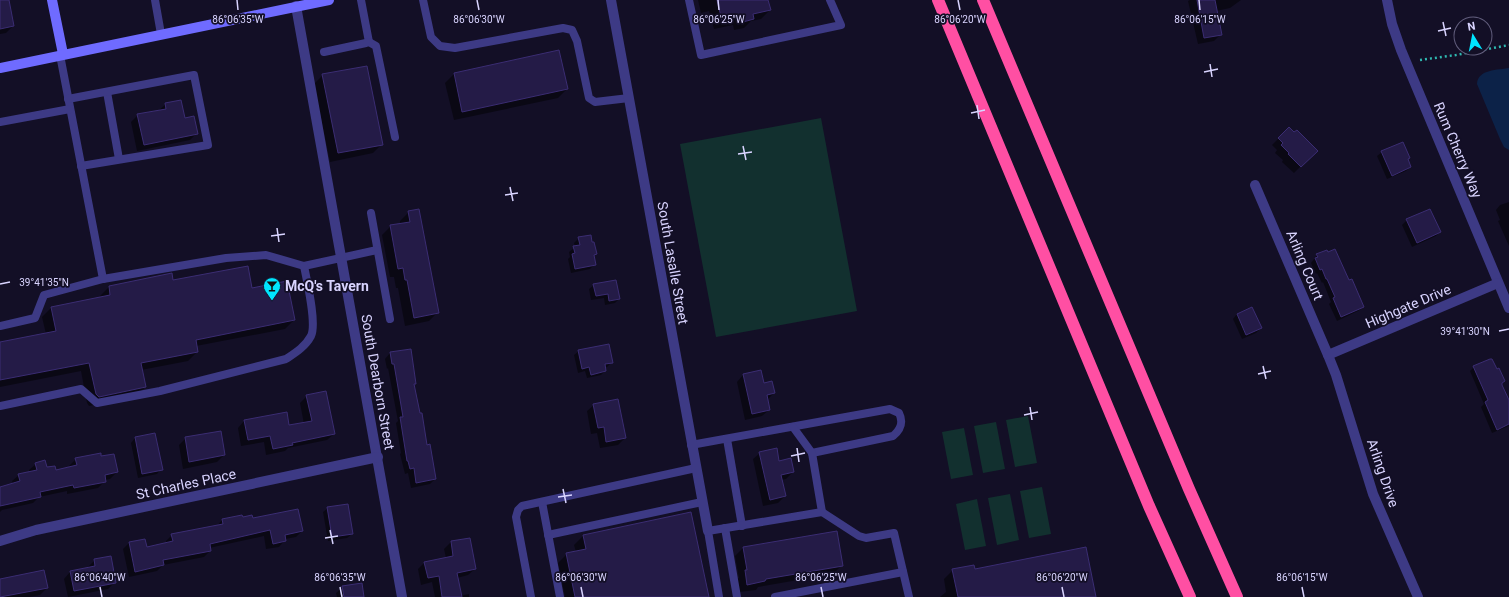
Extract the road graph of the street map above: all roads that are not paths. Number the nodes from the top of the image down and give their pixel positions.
1 (52, 0) edge
2 (155, 0) edge
3 (329, 0) edge
4 (361, 0) edge
5 (423, 0) edge
6 (611, 0) edge
7 (689, 0) edge
8 (830, 0) edge
9 (938, 0) edge
10 (983, 0) edge
11 (1387, 0) edge
12 (316, 1) edge
13 (296, 6) junction
14 (162, 34) junction
15 (369, 42) junction
16 (324, 52) dead end
17 (61, 55) junction
18 (0, 68) edge
19 (108, 92) junction
20 (629, 98) junction
21 (68, 99) junction
22 (70, 109) junction
23 (0, 122) edge
24 (395, 136) dead end
25 (118, 159) junction
26 (81, 166) junction
27 (1255, 185) dead end
28 (371, 214) dead end
29 (377, 250) junction
30 (342, 258) junction
31 (304, 266) junction
32 (103, 279) junction
33 (1498, 283) junction
34 (1509, 308) edge
35 (390, 319) dead end
36 (0, 326) edge
37 (1328, 355) junction
38 (0, 406) edge
39 (793, 427) junction
40 (727, 438) junction
41 (691, 445) junction
42 (812, 452) junction
43 (378, 456) junction
44 (696, 468) junction
45 (542, 502) junction
46 (702, 502) junction
47 (822, 512) junction
48 (742, 526) junction
49 (725, 528) junction
50 (708, 531) junction
51 (548, 535) junction
52 (0, 541) edge
53 (904, 572) junction
54 (402, 597) edge
55 (531, 597) edge
56 (560, 597) edge
57 (719, 597) edge
58 (736, 597) edge
59 (775, 597) edge
60 (909, 597) edge
61 (1190, 597) edge
62 (1237, 597) edge
63 (1418, 597) edge

1 - 17 main road
2 - 14 lane
3 - 12 main road
4 - 15 lane
5 - 20 lane
6 - 20 street, South Lasalle Street
7 - 8 lane
9 - 61 highway
10 - 62 highway
11 - 33 street, Rum Cherry Way
12 - 13 main road
13 - 14 main road
13 - 30 street, South Dearborn Street
14 - 17 main road
15 - 16 lane
15 - 24 lane
17 - 18 main road
17 - 21 lane
19 - 21 lane
19 - 25 lane
19 - 25 lane
20 - 41 street, South Lasalle Street
21 - 22 lane
22 - 23 lane
22 - 26 lane
25 - 26 lane
26 - 32 lane
27 - 37 street, Arling Court
28 - 29 lane
29 - 30 lane
29 - 35 lane
30 - 31 lane
30 - 43 street, South Dearborn Street
31 - 32 lane
31 - 38 lane
32 - 36 lane
33 - 34 street, Rum Cherry Way
33 - 37 street, Highgate Drive
37 - 63 street, Arling Drive
39 - 40 lane
39 - 42 lane
39 - 42 lane
40 - 41 lane
40 - 48 lane
41 - 44 street, South Lasalle Street
42 - 47 lane
43 - 52 street, St Charles Place
43 - 54 street, South Dearborn Street
44 - 45 lane
44 - 46 street, South Lasalle Street
45 - 51 lane
45 - 55 lane
46 - 50 street, South Lasalle Street
46 - 51 lane
47 - 48 lane
47 - 53 lane
48 - 49 lane
49 - 50 lane
49 - 58 lane
50 - 57 lane
51 - 56 lane
53 - 59 lane
53 - 60 lane

